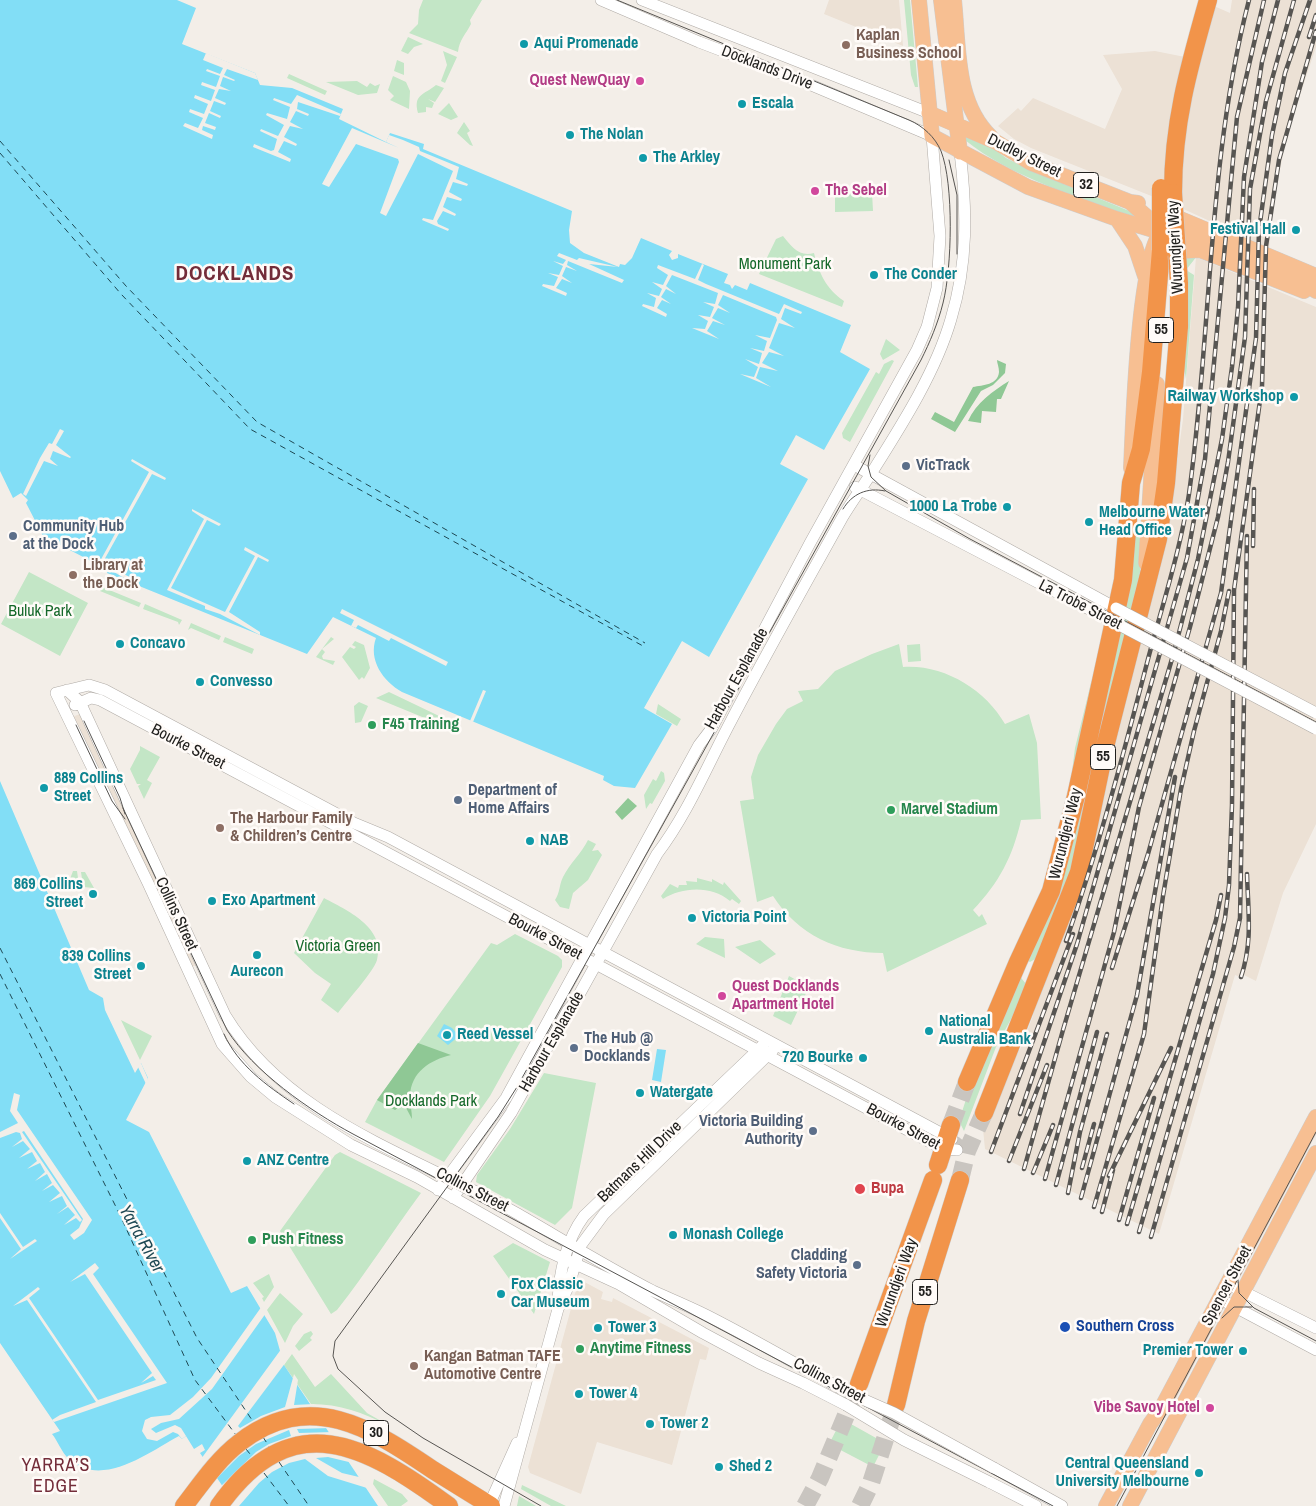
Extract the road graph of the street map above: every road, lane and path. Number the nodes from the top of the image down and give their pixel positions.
1 (601, 0) edge
2 (642, 0) edge
3 (918, 0) edge
4 (941, 0) edge
5 (954, 0) edge
6 (1198, 0) edge
7 (1208, 0) edge
8 (929, 113) junction
9 (956, 124) junction
10 (932, 136) junction
11 (996, 142) junction
12 (960, 152) junction
13 (1130, 202) junction
14 (1117, 219) junction
15 (1186, 220) junction
16 (1160, 232) junction
17 (1165, 267) junction
18 (1316, 276) edge
19 (1146, 277) junction
20 (1316, 292) edge
21 (854, 465) junction
22 (871, 474) junction
23 (844, 482) junction
24 (1131, 483) junction
25 (860, 489) junction
26 (1129, 513) junction
27 (1150, 514) junction
28 (1130, 643) junction
29 (61, 692) junction
30 (80, 702) junction
31 (64, 709) junction
32 (1316, 712) edge
33 (138, 714) junction
34 (1316, 729) edge
35 (352, 828) junction
36 (540, 920) junction
37 (534, 931) junction
38 (589, 945) junction
39 (603, 953) junction
40 (582, 957) junction
41 (1018, 962) junction
42 (596, 965) junction
43 (1036, 978) junction
44 (772, 1042) junction
45 (758, 1049) junction
46 (769, 1055) junction
47 (967, 1082) tunnel mouth
48 (984, 1113) tunnel mouth
49 (1316, 1116) edge
50 (946, 1149) junction
51 (1316, 1153) edge
52 (447, 1177) junction
53 (960, 1180) tunnel mouth
54 (462, 1185) junction
55 (438, 1190) junction
56 (453, 1198) junction
57 (574, 1247) junction
58 (570, 1261) junction
59 (1228, 1284) junction
60 (1242, 1292) junction
61 (1220, 1299) junction
62 (1234, 1307) junction
63 (1316, 1328) edge
64 (1316, 1350) edge
65 (858, 1384) tunnel mouth
66 (896, 1405) tunnel mouth
67 (184, 1506) edge
68 (219, 1506) edge
69 (449, 1506) edge
70 (493, 1506) edge
71 (1036, 1506) edge
72 (1062, 1506) edge
73 (1106, 1506) edge
74 (1130, 1506) edge

1 - 10 street, Docklands Drive
2 - 8 street, Docklands Drive
3 - 8 main road
4 - 9 main road
5 - 11 main road, 32
6 - 24 highway, Wurundjeri Way, bridge
7 - 28 highway, Wurundjeri Way, bridge
8 - 9 main road, Dudley Street
8 - 10 main road
9 - 11 main road, Dudley Street
9 - 12 main road
10 - 12 main road, 32
10 - 21 street, Harbour Esplanade
11 - 13 main road, Dudley Street / 32
12 - 14 main road, Dudley Street / 32
12 - 22 street, Harbour Esplanade
13 - 15 main road, Dudley Street / 32
13 - 16 main road
14 - 16 main road, Dudley Street / 32
14 - 19 main road
15 - 16 main road
15 - 18 main road, Dudley Street / 32
16 - 17 main road, Wurundjeri Way
16 - 19 main road, 55
16 - 20 main road, Dudley Street / 32
17 - 20 main road
17 - 27 main road, Wurundjeri Way / 55
19 - 24 main road, Wurundjeri Way / 55
21 - 22 street, La Trobe Street
21 - 23 street, Harbour Esplanade
22 - 25 street, Harbour Esplanade
22 - 32 street, La Trobe Street, bridge
23 - 25 street, La Trobe Street
23 - 38 street, Harbour Esplanade
24 - 26 highway, Wurundjeri Way / 55
25 - 34 street, La Trobe Street, bridge
25 - 39 street, Harbour Esplanade
26 - 27 main road
26 - 41 highway, Wurundjeri Way / 55
27 - 28 main road, Wurundjeri Way / 55
28 - 43 highway, Wurundjeri Way / 55
29 - 30 street, Collins Street
29 - 31 street, Collins Street
29 - 33 street, Bourke Street
30 - 31 street, Bourke Street
30 - 33 street, Bourke Street
30 - 52 street, Collins Street
31 - 55 street, Collins Street
33 - 35 street, Bourke Street
35 - 36 street, Bourke Street
35 - 37 street, Bourke Street
36 - 37 street
36 - 38 street, Bourke Street
37 - 40 street, Bourke Street
38 - 39 street, Bourke Street
38 - 40 street, Harbour Esplanade
39 - 42 street, Harbour Esplanade
39 - 44 street, Bourke Street
40 - 42 street, Bourke Street
40 - 52 street, Harbour Esplanade
41 - 43 highway
41 - 47 highway, Wurundjeri Way / 55
42 - 45 street, Bourke Street
42 - 54 street, Harbour Esplanade
43 - 48 highway, Wurundjeri Way / 55
44 - 45 street, Batmans Hill Drive
44 - 46 street, Batmans Hill Drive
44 - 50 street, Bourke Street
45 - 46 street, Bourke Street
45 - 57 street, Batmans Hill Drive
46 - 50 street, Bourke Street
46 - 57 street, Batmans Hill Drive
49 - 59 main road, Spencer Street
50 - 65 highway, Wurundjeri Way / 55
51 - 60 main road, Spencer Street
52 - 54 street, Collins Street
52 - 55 street, Harbour Esplanade
53 - 66 highway, Wurundjeri Way / 55
54 - 56 street, Harbour Esplanade
54 - 57 street, Collins Street
55 - 56 street, Collins Street
56 - 58 street, Collins Street
57 - 58 street, Batmans Hill Drive
57 - 72 street, Collins Street, bridge
58 - 70 street, Batmans Hill Drive
58 - 71 street, Collins Street, bridge
59 - 60 street
59 - 61 main road, Spencer Street
60 - 62 main road, Spencer Street
60 - 63 street
61 - 62 street
61 - 73 main road, Spencer Street
62 - 64 street
62 - 74 main road, Spencer Street
67 - 70 highway, 30
68 - 69 highway, 30

